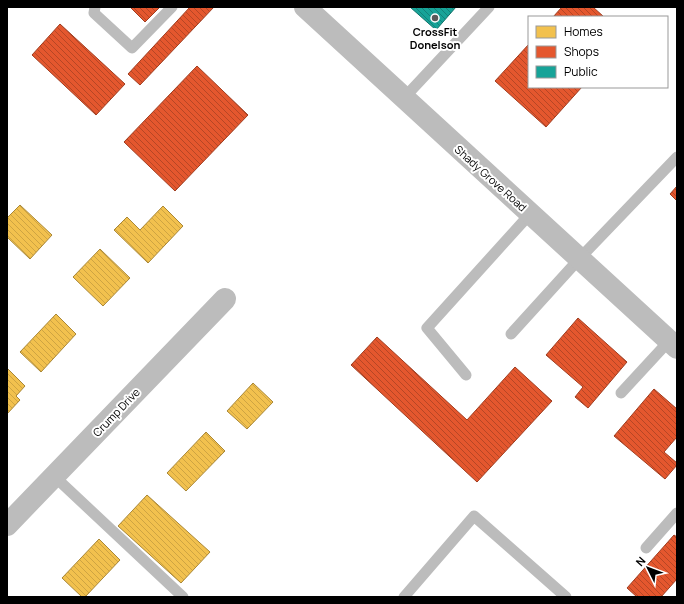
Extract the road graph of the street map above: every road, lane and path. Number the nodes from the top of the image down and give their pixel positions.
1 (95, 7) edge
2 (172, 7) edge
3 (305, 7) edge
4 (489, 7) edge
5 (404, 98) junction
6 (677, 157) edge
7 (530, 214) junction
8 (580, 258) junction
9 (225, 299) dead end
10 (512, 334) dead end
11 (673, 344) edge
12 (466, 375) dead end
13 (621, 393) dead end
14 (54, 476) junction
15 (677, 513) edge
16 (7, 525) edge
17 (646, 548) dead end
18 (183, 597) edge
19 (404, 597) edge
20 (566, 597) edge

1 - 2 lane
3 - 5 street, Shady Grove Road
4 - 5 lane
5 - 7 street, Shady Grove Road
6 - 8 lane
7 - 8 street, Shady Grove Road
7 - 12 lane
8 - 10 lane
8 - 11 street, Shady Grove Road
9 - 14 street, Crump Drive
11 - 13 lane
14 - 16 street, Crump Drive
14 - 18 lane
15 - 17 lane
19 - 20 lane

